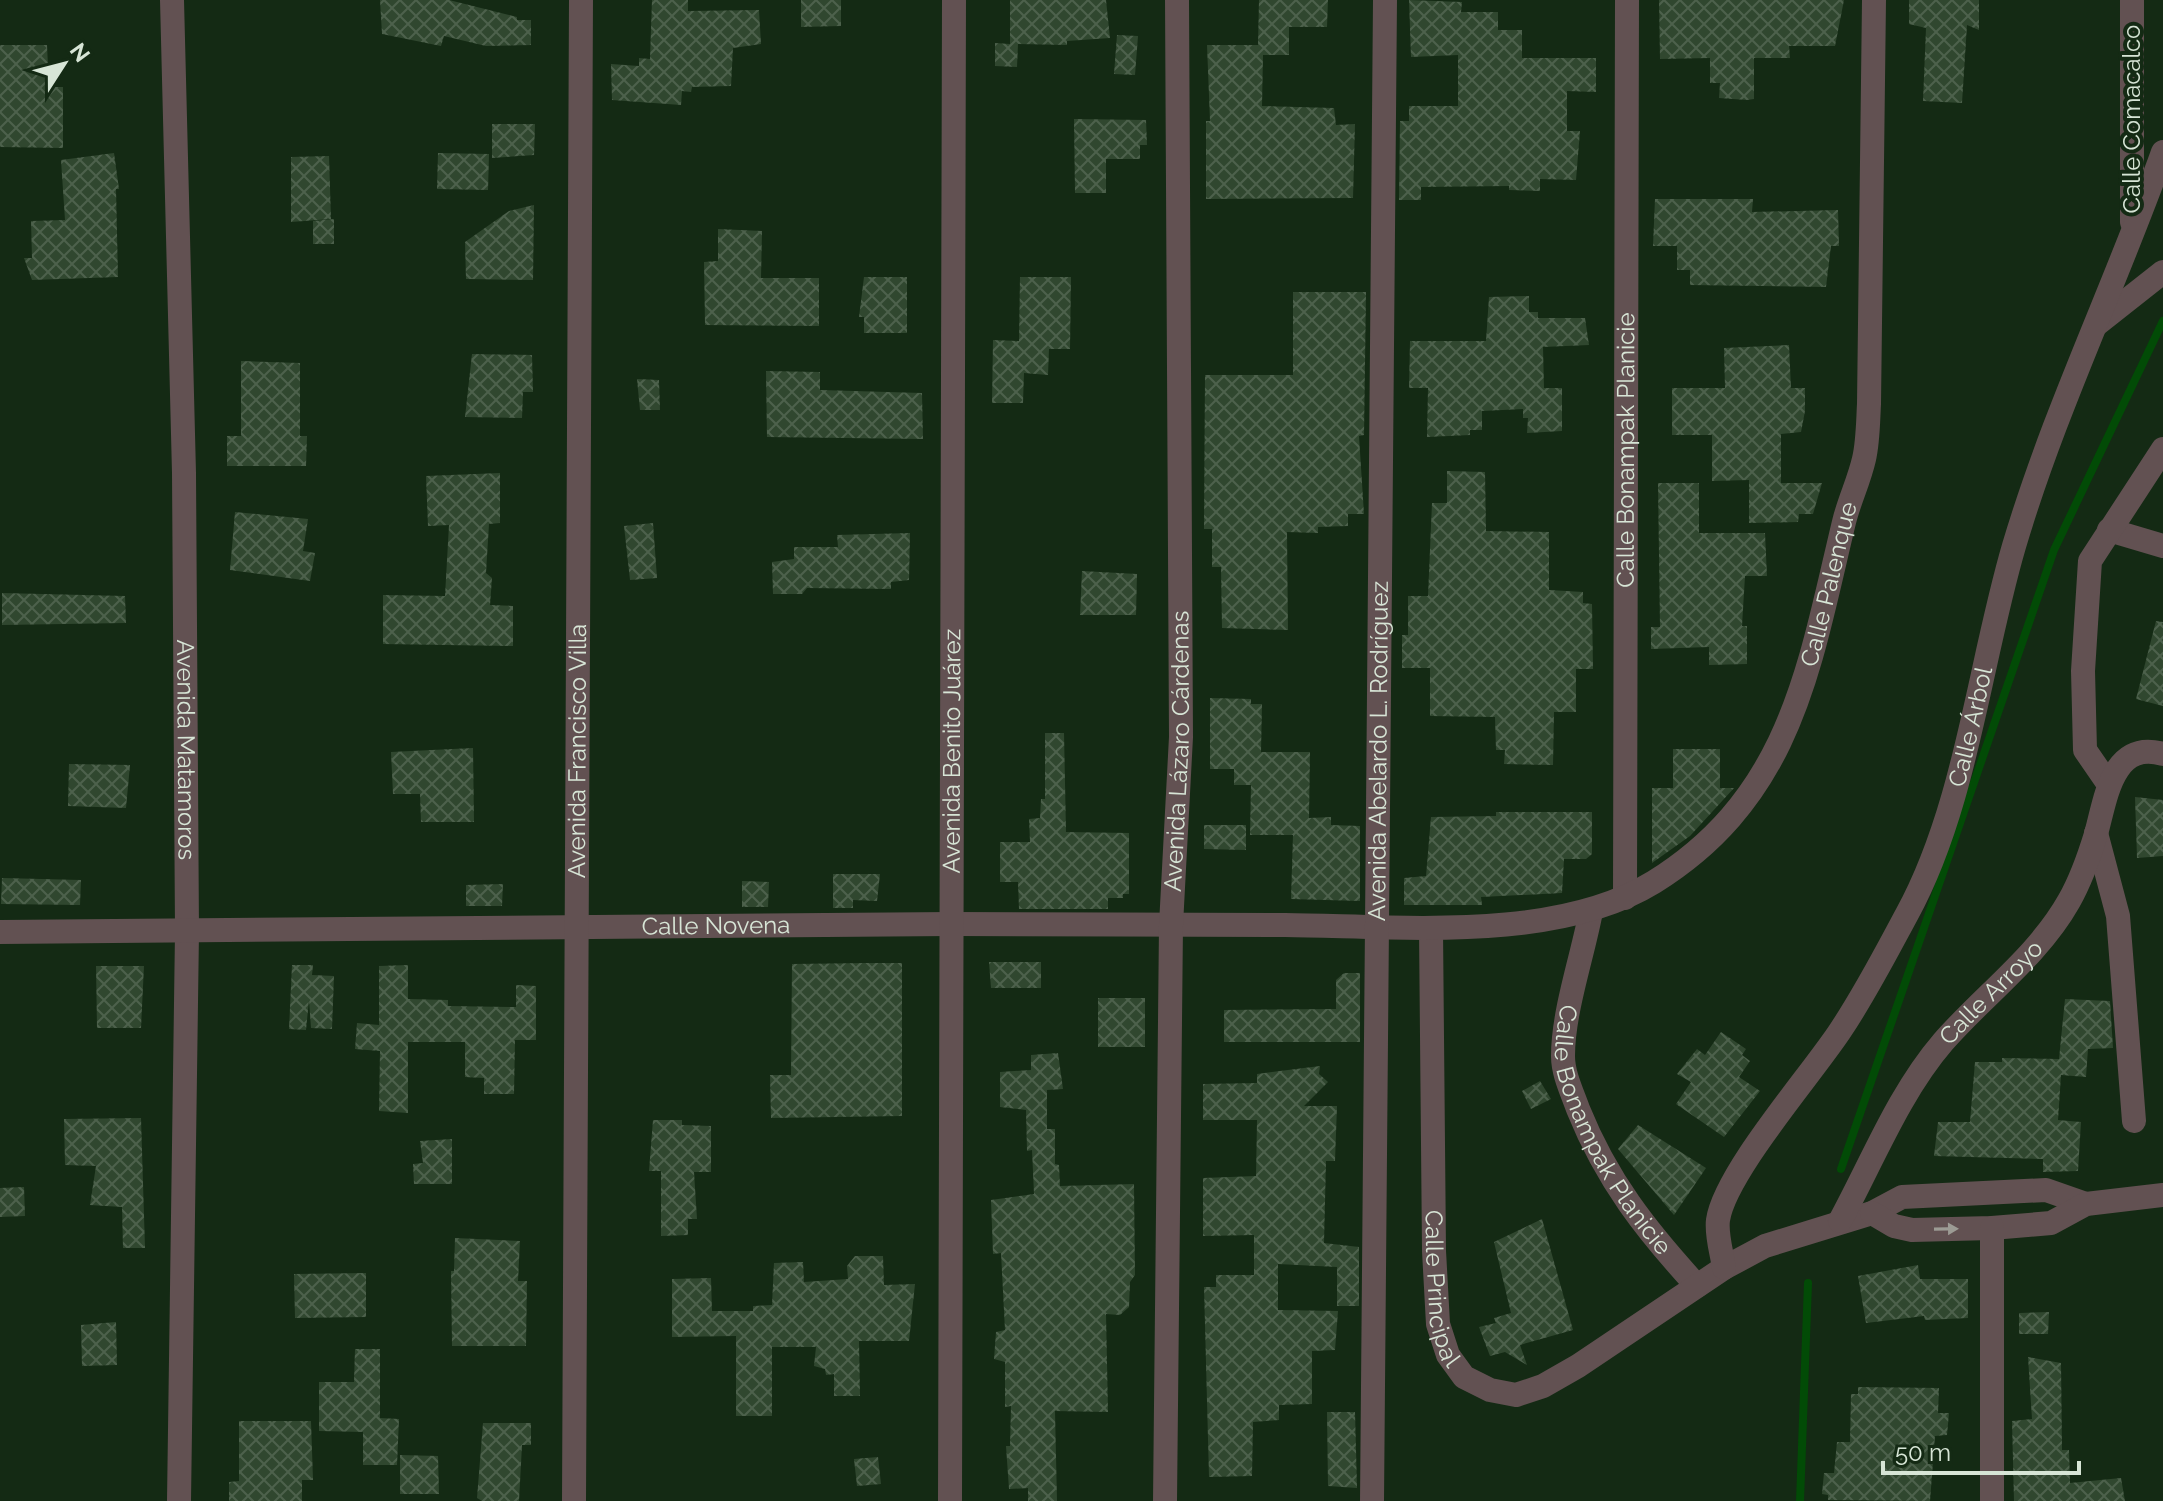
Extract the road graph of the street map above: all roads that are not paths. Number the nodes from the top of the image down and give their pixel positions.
1 (172, 0) edge
2 (581, 0) edge
3 (954, 0) edge
4 (1177, 0) edge
5 (1385, 0) edge
6 (1627, 0) edge
7 (1874, 0) edge
8 (2132, 0) edge
9 (2163, 152) edge
10 (2132, 238) junction
11 (2163, 272) edge
12 (2095, 326) junction
13 (2163, 449) edge
14 (2109, 530) junction
15 (2163, 546) edge
16 (2163, 754) edge
17 (2107, 782) junction
18 (2096, 833) junction
19 (1625, 898) junction
20 (1591, 911) junction
21 (953, 924) junction
22 (1171, 925) junction
23 (1379, 926) junction
24 (575, 928) junction
25 (1431, 929) junction
26 (0, 932) edge
27 (187, 932) junction
28 (2134, 1121) dead end
29 (2163, 1195) edge
30 (2086, 1204) junction
31 (1872, 1213) junction
32 (1840, 1221) junction
33 (1992, 1228) junction
34 (1724, 1268) junction
35 (1697, 1286) junction
36 (179, 1501) edge
37 (574, 1501) edge
38 (950, 1501) edge
39 (1165, 1501) edge
40 (1372, 1501) edge
41 (1992, 1501) edge

1 - 27 street, Avenida Matamoros
2 - 24 street, Avenida Francisco Villa
3 - 21 street, Avenida Benito Juárez
4 - 22 street, Avenida Lázaro Cárdenas
5 - 23 street, Avenida Abelardo L. Rodríguez
6 - 19 street, Calle Bonampak Planicie
7 - 19 street, Calle Palenque
8 - 10 street, Calle Comacalco
9 - 10 street, Calle Árbol
10 - 12 street, Calle Árbol
11 - 12 street
12 - 34 street, Calle Árbol
13 - 14 street
14 - 15 street
14 - 17 street
16 - 17 street, Calle Arroyo
17 - 18 street, Calle Arroyo
18 - 28 street
18 - 32 street, Calle Arroyo
19 - 20 street, Calle Palenque
20 - 25 street, Calle Palenque
20 - 35 street, Calle Bonampak Planicie
21 - 22 street, Calle Novena
21 - 24 street, Calle Novena
21 - 38 street, Avenida Benito Juárez
22 - 23 street, Calle Novena
22 - 39 street, Avenida Lázaro Cárdenas
23 - 25 street, Calle Novena
23 - 40 street, Avenida Abelardo L. Rodríguez
24 - 27 street, Calle Novena
24 - 37 street, Avenida Francisco Villa
25 - 35 street, Calle Principal
26 - 27 street, Calle Novena
27 - 36 street, Avenida Matamoros
29 - 30 street, Calle Principal
30 - 31 street, Calle Principal
30 - 33 street, Calle Principal
31 - 32 street, Calle Principal
31 -> 33 street, Calle Principal
32 - 34 street, Calle Principal
33 - 41 street
34 - 35 street, Calle Principal

